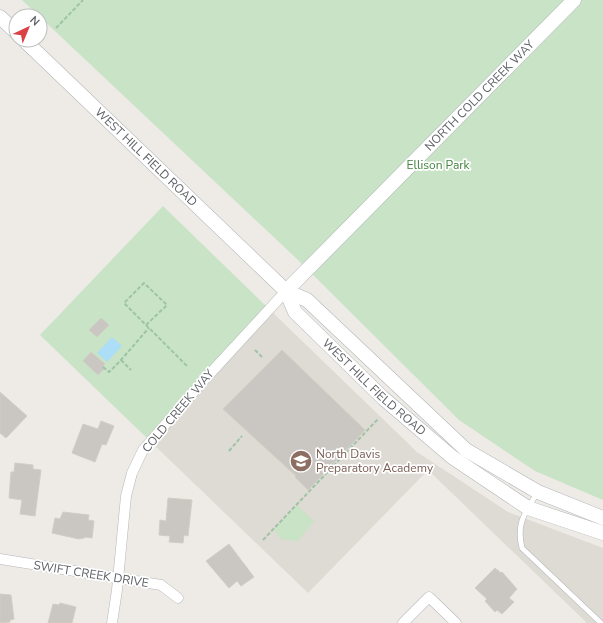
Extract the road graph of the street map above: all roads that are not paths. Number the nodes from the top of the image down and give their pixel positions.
1 (574, 0) edge
2 (0, 17) edge
3 (8, 24) edge
4 (32, 48) edge
5 (286, 291) junction
6 (267, 310) joint
7 (538, 492) junction
8 (528, 508) junction
9 (603, 518) edge
10 (603, 533) edge
11 (0, 560) edge
12 (118, 578) junction
13 (178, 598) dead end
14 (112, 623) edge
15 (403, 623) edge
16 (456, 623) edge
17 (601, 623) edge

1 - 5 main road, NORTH COLD CREEK WAY
2 - 3 main road
4 - 5 main road, WEST HILL FIELD ROAD
5 - 6 street, NORTH COLD CREEK WAY
5 - 7 main road, WEST HILL FIELD ROAD
5 - 8 main road, WEST HILL FIELD ROAD
6 - 12 street, COLD CREEK WAY
7 - 8 lane
7 - 9 main road, WEST HILL FIELD ROAD
8 - 10 main road, WEST HILL FIELD ROAD
8 - 17 lane
11 - 12 street, SWIFT CREEK DRIVE
12 - 13 street, SWIFT CREEK DRIVE
12 - 14 street, COLD CREEK WAY
15 - 16 street

